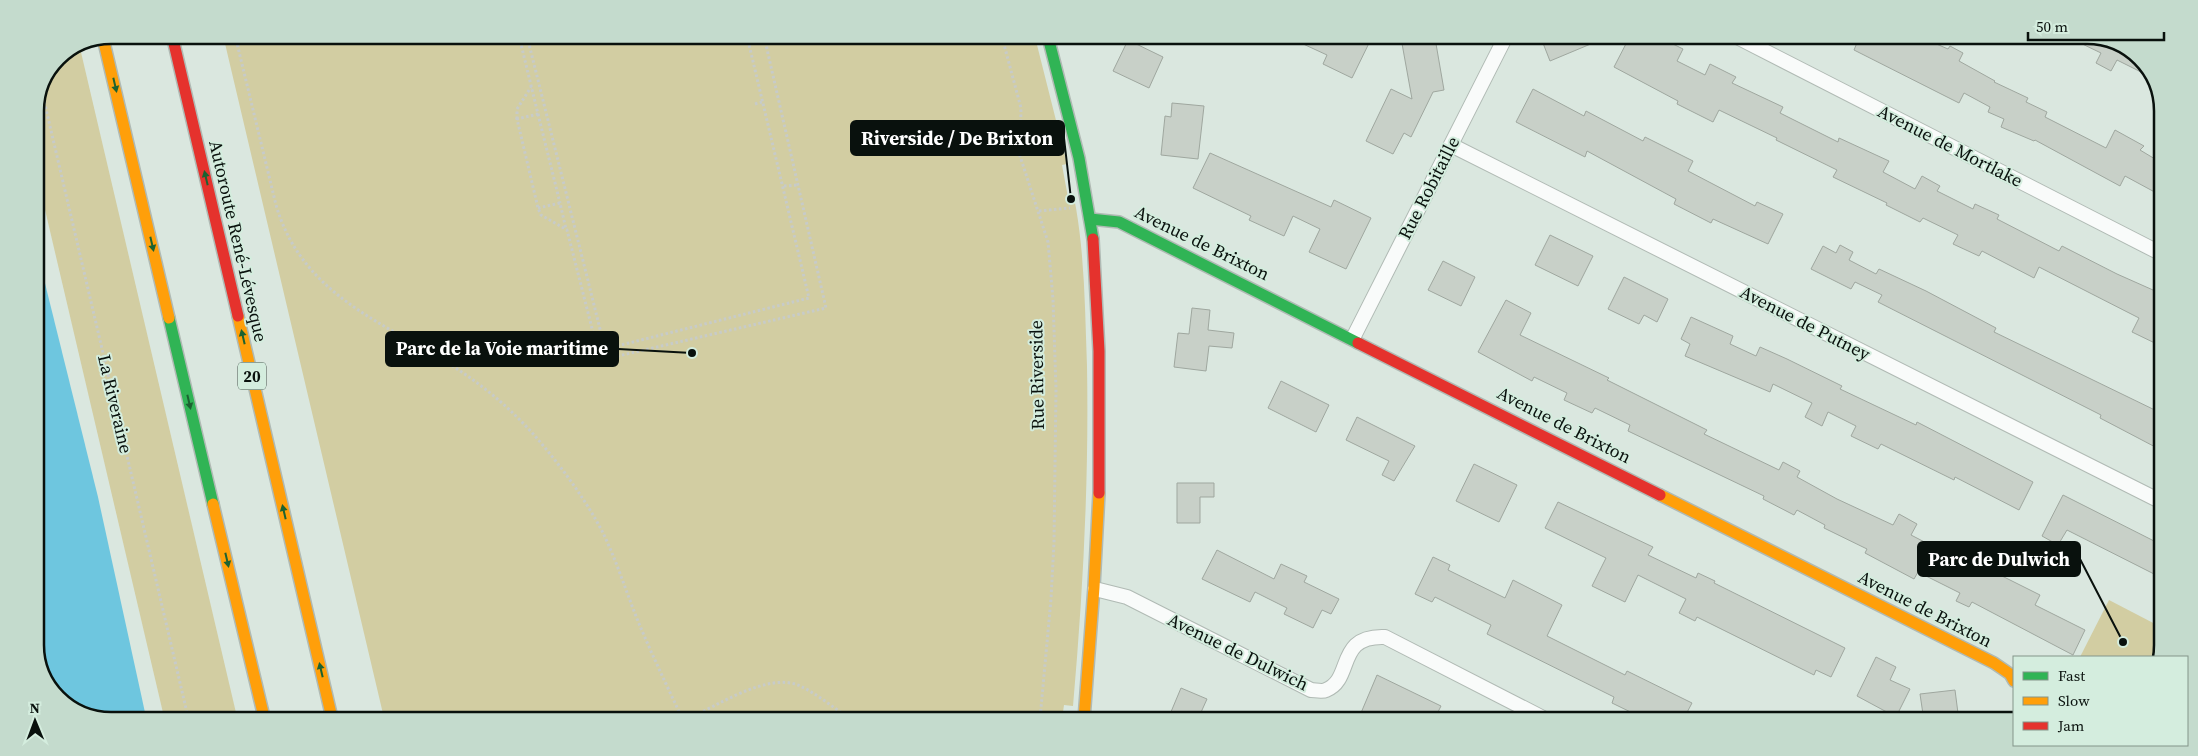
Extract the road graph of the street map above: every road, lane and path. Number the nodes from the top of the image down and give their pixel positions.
1 (105, 44) edge
2 (174, 44) edge
3 (237, 44) edge
4 (520, 44) edge
5 (529, 44) edge
6 (749, 44) edge
7 (766, 44) edge
8 (1004, 44) edge
9 (1050, 44) edge
10 (1502, 44) edge
11 (1751, 44) edge
12 (531, 87) junction
13 (762, 102) junction
14 (45, 103) edge
15 (755, 104) dead end
16 (538, 114) junction
17 (517, 119) junction
18 (1450, 145) junction
19 (557, 156) junction
20 (549, 159) junction
21 (798, 185) junction
22 (784, 186) junction
23 (560, 203) junction
24 (538, 208) junction
25 (1076, 208) dead end
26 (1039, 210) junction
27 (1090, 219) junction
28 (567, 230) junction
29 (2154, 250) edge
30 (1353, 338) junction
31 (2154, 498) edge
32 (1095, 589) junction
33 (2013, 679) edge
34 (187, 712) edge
35 (263, 712) edge
36 (331, 712) edge
37 (679, 712) edge
38 (702, 712) edge
39 (839, 712) edge
40 (1041, 712) edge
41 (1085, 712) edge
42 (1531, 712) edge

1 -> 35 main road
36 -> 2 main road, Autoroute René-Lévesque / 20
3 - 37 path
4 - 12 path
5 - 19 path
6 - 13 path
7 - 21 path
8 - 26 path, Rue Riverside
9 - 27 main road
10 - 18 street, Rue Robitaille
11 - 29 street, Avenue de Mortlake
12 - 16 path
12 - 17 path
13 - 15 path
13 - 22 path
14 - 34 path, La Riveraine
16 - 17 path
16 - 20 path
17 - 24 path
18 - 30 street, Rue Robitaille
18 - 31 street, Avenue de Putney
19 - 20 path
19 - 22 path
20 - 23 path
21 - 22 path
21 - 28 path
23 - 24 path
23 - 28 path
24 - 28 path
25 - 26 path
26 - 40 path, Rue Riverside
27 - 30 main road, Avenue de Brixton
27 - 32 main road
30 - 33 main road, Avenue de Brixton
32 - 41 main road
32 - 42 street, Avenue de Dulwich
38 - 39 path

